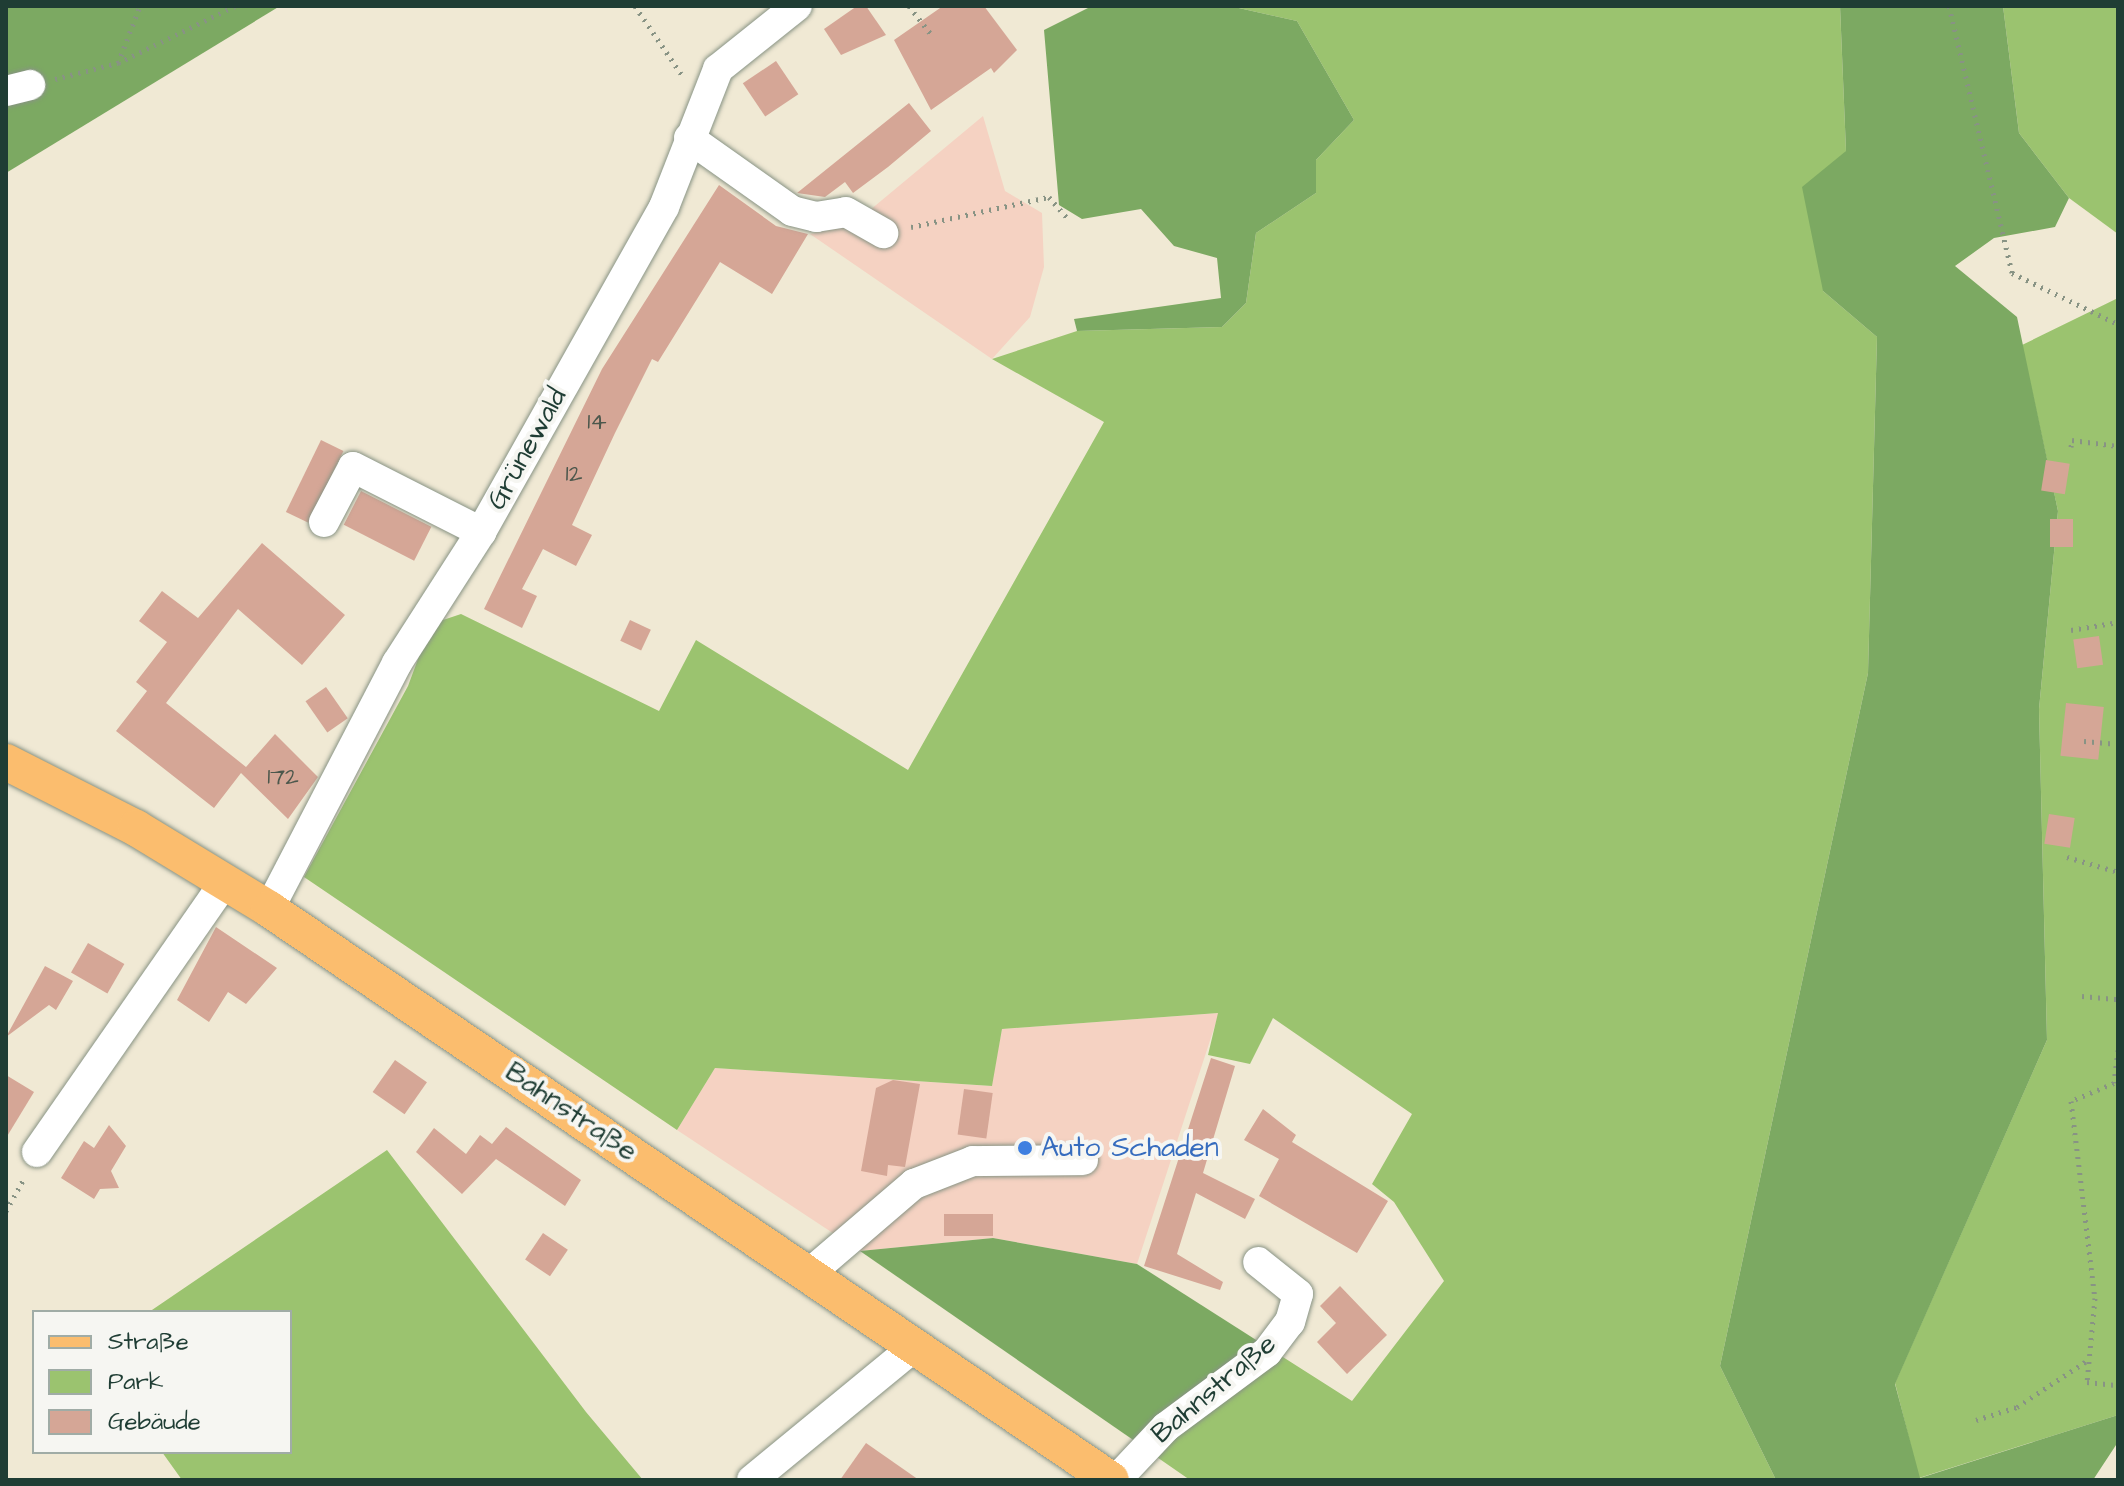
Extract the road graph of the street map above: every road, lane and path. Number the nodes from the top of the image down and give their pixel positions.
1 (140, 6) edge
2 (235, 6) edge
3 (635, 6) edge
4 (797, 6) edge
5 (909, 6) edge
6 (1949, 6) edge
7 (931, 34) dead end
8 (118, 63) junction
9 (18, 88) edge
10 (702, 105) junction
11 (689, 138) junction
12 (1068, 219) dead end
13 (883, 233) joint
14 (2118, 324) edge
15 (2118, 446) edge
16 (2071, 447) dead end
17 (324, 522) dead end
18 (481, 532) junction
19 (2118, 622) edge
20 (2071, 630) dead end
21 (2084, 741) dead end
22 (2118, 744) edge
23 (6, 762) edge
24 (2067, 857) dead end
25 (2118, 872) edge
26 (225, 881) junction
27 (269, 909) junction
28 (2082, 996) dead end
29 (2118, 999) edge
30 (2118, 1050) edge
31 (37, 1152) joint
32 (1083, 1160) dead end
33 (6, 1211) edge
34 (1258, 1262) dead end
35 (810, 1273) junction
36 (914, 1347) junction
37 (2089, 1359) junction
38 (2118, 1385) edge
39 (1976, 1420) dead end
40 (752, 1480) edge
41 (1113, 1480) edge

1 - 8 path
2 - 8 path
3 - 10 path
4 - 10 street, Grünewald
5 - 7 path
6 - 14 path
8 - 9 path
10 - 11 street, Grünewald
11 - 13 street
11 - 18 street, Grünewald
12 - 13 path
15 - 16 path
17 - 18 street
18 - 27 street, Grünewald
19 - 20 path
21 - 22 path
23 - 26 main road, Bahnstraße
24 - 25 path
26 - 27 main road, Bahnstraße
26 - 31 street
27 - 35 main road, Bahnstraße
28 - 29 path
30 - 37 path
31 - 33 path
32 - 35 street
34 - 41 street, Bahnstraße
35 - 36 main road, Bahnstraße
36 - 40 street
36 - 41 main road, Bahnstraße
37 - 38 path
37 - 39 path

